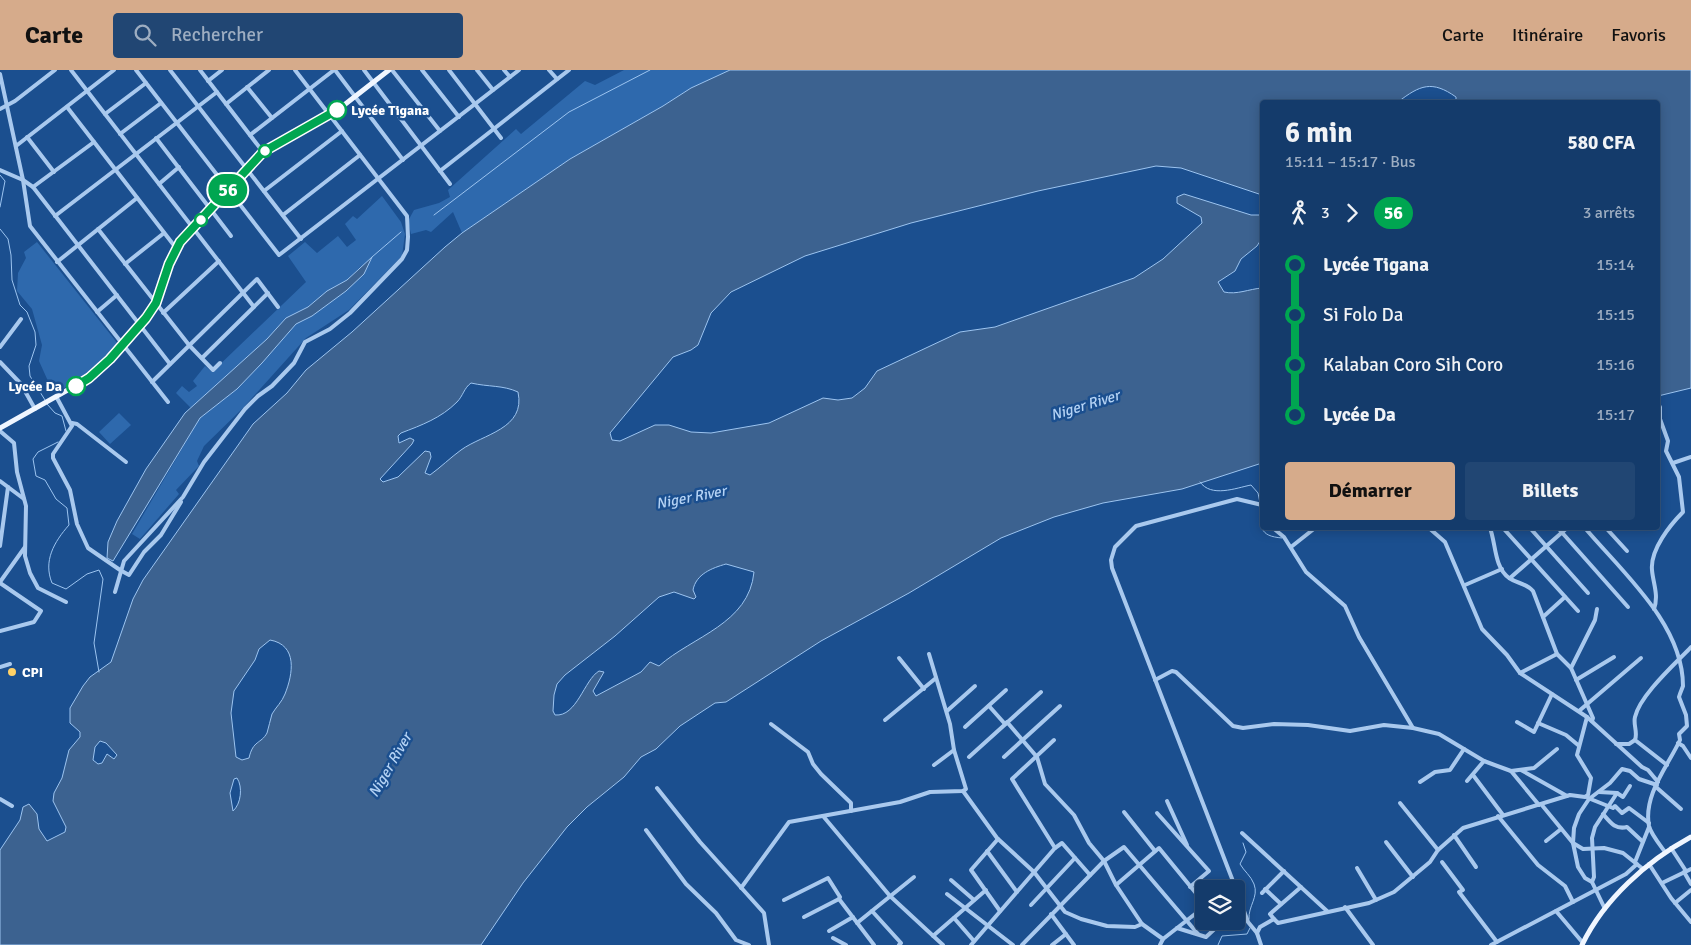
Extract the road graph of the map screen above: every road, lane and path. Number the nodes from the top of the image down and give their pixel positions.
1 (55, 70) edge
2 (71, 70) edge
3 (114, 70) edge
4 (136, 70) edge
5 (170, 70) edge
6 (200, 70) edge
7 (222, 70) edge
8 (269, 70) edge
9 (295, 70) edge
10 (334, 70) edge
11 (364, 70) edge
12 (389, 70) edge
13 (392, 70) edge
14 (422, 70) edge
15 (449, 70) edge
16 (477, 70) edge
17 (504, 70) edge
18 (519, 70) edge
19 (550, 70) edge
20 (569, 70) edge
21 (0, 74) edge
22 (510, 77) junction
23 (557, 79) junction
24 (208, 80) junction
25 (373, 82) junction
26 (146, 83) junction
27 (247, 87) junction
28 (310, 89) junction
29 (493, 90) junction
30 (87, 91) junction
31 (217, 92) junction
32 (355, 97) junction
33 (161, 102) junction
34 (226, 104) junction
35 (475, 104) junction
36 (6, 106) junction
37 (198, 106) junction
38 (66, 107) junction
39 (0, 109) edge
40 (105, 114) junction
41 (330, 116) junction
42 (459, 117) junction
43 (272, 118) junction
44 (176, 122) junction
45 (494, 129) junction
46 (342, 131) junction
47 (440, 131) junction
48 (120, 134) junction
49 (250, 135) junction
50 (27, 137) junction
51 (156, 138) junction
52 (501, 138) dead end
53 (94, 142) junction
54 (16, 146) junction
55 (421, 146) junction
56 (263, 152) junction
57 (136, 154) junction
58 (360, 155) junction
59 (403, 160) junction
60 (178, 168) junction
61 (115, 169) junction
62 (247, 169) junction
63 (0, 170) edge
64 (440, 171) junction
65 (54, 172) junction
66 (378, 179) junction
67 (24, 180) junction
68 (159, 184) junction
69 (450, 184) dead end
70 (33, 188) junction
71 (228, 190) junction
72 (264, 191) junction
73 (137, 198) junction
74 (211, 210) junction
75 (283, 215) junction
76 (55, 216) junction
77 (193, 228) junction
78 (98, 229) junction
79 (164, 233) junction
80 (231, 236) dead end
81 (301, 238) junction
82 (78, 245) junction
83 (176, 248) junction
84 (219, 261) junction
85 (57, 262) junction
86 (125, 264) junction
87 (243, 292) junction
88 (268, 293) junction
89 (117, 296) junction
90 (156, 303) junction
91 (254, 307) junction
92 (278, 307) dead end
93 (97, 312) junction
94 (163, 313) junction
95 (21, 319) dead end
96 (140, 325) junction
97 (122, 344) junction
98 (189, 345) junction
99 (0, 347) edge
100 (202, 358) junction
101 (0, 362) edge
102 (220, 363) dead end
103 (170, 364) junction
104 (152, 382) junction
105 (55, 399) junction
106 (168, 402) dead end
107 (1660, 407) dead end
108 (38, 408) junction
109 (72, 423) junction
110 (0, 429) edge
111 (1691, 458) edge
112 (126, 462) dead end
113 (1673, 463) junction
114 (0, 481) edge
115 (8, 487) junction
116 (182, 497) junction
117 (24, 500) junction
118 (1260, 506) edge
119 (1275, 530) edge
120 (1312, 530) edge
121 (1431, 530) edge
122 (1490, 530) edge
123 (1505, 530) edge
124 (1532, 530) edge
125 (1564, 530) edge
126 (1587, 530) edge
127 (1608, 530) edge
128 (1562, 532) junction
129 (0, 546) edge
130 (26, 546) junction
131 (1546, 546) junction
132 (1291, 547) junction
133 (1627, 551) dead end
134 (1531, 559) junction
135 (1502, 569) junction
136 (120, 570) junction
137 (1510, 578) junction
138 (0, 583) edge
139 (1465, 585) junction
140 (115, 592) dead end
141 (1588, 593) dead end
142 (1565, 597) junction
143 (66, 602) dead end
144 (1628, 608) dead end
145 (1597, 609) dead end
146 (1654, 609) junction
147 (1578, 611) dead end
148 (1543, 617) junction
149 (0, 630) edge
150 (1691, 648) edge
151 (929, 654) dead end
152 (1557, 654) junction
153 (1614, 657) dead end
154 (899, 658) dead end
155 (1641, 658) dead end
156 (1680, 659) junction
157 (10, 664) dead end
158 (0, 666) edge
159 (1571, 668) junction
160 (1520, 673) junction
161 (936, 678) junction
162 (1155, 680) junction
163 (1576, 680) junction
164 (975, 686) dead end
165 (924, 689) junction
166 (1006, 690) dead end
167 (1042, 692) dead end
168 (1552, 694) junction
169 (1587, 704) junction
170 (989, 706) junction
171 (1060, 706) dead end
172 (947, 711) junction
173 (1579, 711) junction
174 (1587, 717) junction
175 (884, 720) dead end
176 (1592, 721) junction
177 (1517, 722) dead end
178 (1006, 723) junction
179 (1538, 723) junction
180 (770, 724) dead end
181 (1689, 724) edge
182 (965, 727) dead end
183 (1413, 728) junction
184 (1022, 740) junction
185 (1054, 740) dead end
186 (1635, 740) junction
187 (1616, 744) junction
188 (1678, 744) junction
189 (1578, 745) junction
190 (1464, 749) junction
191 (1557, 749) dead end
192 (954, 750) junction
193 (1037, 756) junction
194 (969, 757) dead end
195 (1004, 757) dead end
196 (1691, 758) edge
197 (1484, 761) junction
198 (934, 765) dead end
199 (1667, 765) junction
200 (1521, 770) junction
201 (1511, 771) junction
202 (1473, 775) junction
203 (1467, 781) dead end
204 (1420, 782) dead end
205 (1657, 785) junction
206 (1630, 786) dead end
207 (657, 788) dead end
208 (963, 792) junction
209 (1599, 792) junction
210 (1617, 793) junction
211 (1568, 796) junction
212 (1587, 798) junction
213 (0, 799) edge
214 (1167, 802) dead end
215 (1400, 803) dead end
216 (1540, 804) junction
217 (12, 806) dead end
218 (1608, 806) junction
219 (1682, 809) dead end
220 (851, 811) junction
221 (1124, 812) dead end
222 (1157, 813) dead end
223 (1603, 814) junction
224 (1504, 815) junction
225 (823, 816) junction
226 (1498, 816) junction
227 (1649, 825) junction
228 (1561, 829) junction
229 (646, 830) dead end
230 (1242, 833) dead end
231 (1454, 835) junction
232 (1691, 838) edge
233 (998, 839) junction
234 (1546, 841) dead end
235 (1642, 841) junction
236 (1386, 842) dead end
237 (1573, 843) junction
238 (1188, 847) junction
239 (1055, 848) junction
240 (1592, 848) junction
241 (1671, 848) junction
242 (1438, 850) junction
243 (1156, 851) junction
244 (987, 852) junction
245 (1664, 853) junction
246 (1075, 858) junction
247 (1104, 861) junction
248 (1442, 862) dead end
249 (1636, 863) junction
250 (1649, 864) junction
251 (1139, 865) junction
252 (1476, 867) dead end
253 (1357, 868) dead end
254 (1643, 869) junction
255 (1691, 869) edge
256 (1284, 871) junction
257 (1034, 872) junction
258 (1685, 872) junction
259 (1090, 875) junction
260 (914, 876) dead end
261 (1413, 877) junction
262 (951, 880) dead end
263 (1232, 880) edge
264 (1592, 882) junction
265 (1662, 883) junction
266 (1691, 884) edge
267 (1116, 885) junction
268 (1190, 886) junction
269 (1301, 887) junction
270 (741, 888) junction
271 (1047, 889) junction
272 (986, 890) junction
273 (1596, 890) junction
274 (1691, 890) edge
275 (1017, 892) junction
276 (1195, 893) edge
277 (946, 894) dead end
278 (890, 896) junction
279 (839, 899) junction
280 (784, 900) dead end
281 (974, 900) junction
282 (1376, 900) junction
283 (1573, 902) junction
284 (1674, 902) junction
285 (1282, 904) junction
286 (1031, 905) dead end
287 (1060, 906) junction
288 (1345, 907) junction
289 (965, 908) junction
290 (1605, 909) junction
291 (1000, 910) junction
292 (872, 911) junction
293 (1327, 911) junction
294 (1556, 911) junction
295 (1195, 913) edge
296 (1051, 914) junction
297 (1245, 914) edge
298 (804, 916) dead end
299 (853, 917) junction
300 (954, 918) junction
301 (1274, 918) junction
302 (1186, 921) junction
303 (1691, 922) edge
304 (857, 923) junction
305 (1142, 924) junction
306 (987, 926) junction
307 (1177, 928) junction
308 (1214, 930) edge
309 (829, 931) dead end
310 (1257, 933) junction
311 (1066, 934) junction
312 (1198, 934) junction
313 (933, 936) junction
314 (833, 938) dead end
315 (1163, 939) junction
316 (974, 941) junction
317 (1497, 942) junction
318 (1582, 944) edge
319 (749, 945) edge
320 (769, 945) edge
321 (846, 945) edge
322 (874, 945) edge
323 (899, 945) edge
324 (942, 945) edge
325 (971, 945) edge
326 (1012, 945) edge
327 (1022, 945) edge
328 (1052, 945) edge
329 (1074, 945) edge
330 (1160, 945) edge
331 (1261, 945) edge
332 (1373, 945) edge
333 (1491, 945) edge

1 - 36 street
2 - 30 street
3 - 30 street
4 - 26 street
5 - 37 street
6 - 24 street
7 - 24 street
8 - 27 street
9 - 28 street
10 - 28 street
10 - 32 street
11 - 25 street
12 - 25 main road
13 - 47 street
14 - 42 street
15 - 35 street
16 - 29 street
17 - 22 street
18 - 22 street
19 - 23 street
20 - 23 street
21 - 36 street
22 - 29 street
23 - 45 street
24 - 31 street
25 - 32 main road
25 - 55 street
26 - 33 street
26 - 40 street
27 - 34 street
27 - 43 street
28 - 41 street
28 - 43 street
29 - 35 street
30 - 38 street
30 - 40 street
31 - 34 street
31 - 37 street
32 - 41 main road
32 - 59 street
33 - 44 street
33 - 48 street
34 - 49 street
35 - 42 street
35 - 45 street
36 - 39 street
36 - 54 street
37 - 44 street
37 - 62 street
38 - 50 street
38 - 53 street
40 - 48 street
41 - 46 street
41 - 56 main road
42 - 47 street
43 - 49 street
44 - 51 street
44 - 71 street
45 - 52 street
45 - 64 street
46 - 58 street
46 - 72 street
47 - 55 street
48 - 57 street
49 - 56 street
50 - 54 street
50 - 65 street
51 - 57 street
51 - 60 street
53 - 61 street
53 - 65 street
54 - 67 street
55 - 59 street
55 - 64 street
56 - 62 main road
57 - 61 street
57 - 68 street
58 - 66 street
58 - 75 street
59 - 66 street
60 - 68 street
60 - 74 street
61 - 73 street
61 - 76 street
62 - 71 main road
62 - 72 street
63 - 67 street
64 - 69 street
65 - 70 street
66 - 81 street
66 - 116 street
67 - 70 street
67 - 85 street
68 - 77 street
70 - 76 street
71 - 74 main road
71 - 81 street
72 - 75 street
73 - 78 street
73 - 79 street
74 - 77 main road
74 - 80 street
75 - 81 street
76 - 82 street
77 - 83 main road
77 - 84 street
78 - 82 street
78 - 86 street
79 - 83 street
79 - 86 street
82 - 85 street
82 - 89 street
83 - 90 main road
84 - 87 street
84 - 94 street
85 - 93 street
86 - 90 street
87 - 88 street
87 - 91 street
87 - 98 street
88 - 91 street
88 - 92 street
89 - 93 street
89 - 96 street
90 - 94 street
90 - 96 main road
91 - 100 street
93 - 97 street
94 - 98 street
95 - 99 street
96 - 97 main road
96 - 103 street
97 - 104 street
97 - 105 main road
98 - 100 street
98 - 103 street
100 - 102 street
101 - 108 street
103 - 104 street
104 - 106 street
105 - 108 main road
105 - 109 street
107 - 113 street
108 - 110 main road
109 - 112 street
109 - 136 street
110 - 117 street
111 - 113 street
113 - 146 street
114 - 115 street
115 - 117 street
115 - 129 street
116 - 136 street
116 - 136 street
117 - 130 street
118 - 162 street
119 - 132 street
120 - 132 street
121 - 139 street
122 - 135 street
123 - 134 street
124 - 131 street
125 - 128 street
126 - 146 street
127 - 133 street
128 - 131 street
128 - 144 street
130 - 138 street
130 - 143 street
131 - 134 street
131 - 141 street
132 - 183 street
134 - 137 street
134 - 142 street
135 - 137 street
135 - 139 street
136 - 140 street
137 - 148 street
138 - 149 street
139 - 160 street
142 - 147 street
142 - 148 street
145 - 159 street
146 - 156 street
148 - 152 street
150 - 156 street
151 - 161 street
152 - 159 street
152 - 160 street
153 - 163 street
154 - 165 street
155 - 169 street
156 - 181 street
156 - 186 street
157 - 158 street
159 - 163 street
160 - 168 street
161 - 165 street
161 - 172 street
162 - 183 street
162 - 263 street
163 - 169 street
164 - 172 street
165 - 175 street
166 - 170 street
167 - 178 street
168 - 173 street
168 - 179 street
169 - 173 street
169 - 176 street
170 - 178 street
170 - 182 street
171 - 184 street
172 - 192 street
173 - 174 street
174 - 176 street
174 - 189 street
176 - 187 street
177 - 179 street
178 - 184 street
178 - 194 street
179 - 189 street
180 - 220 street
181 - 188 street
183 - 190 street
184 - 193 street
184 - 195 street
185 - 193 street
186 - 187 street
186 - 199 street
187 - 205 street
188 - 196 street
188 - 199 street
189 - 212 street
190 - 197 street
190 - 204 street
191 - 200 street
192 - 198 street
192 - 208 street
193 - 239 street
193 - 247 street
197 - 201 street
197 - 202 street
199 - 205 street
200 - 201 street
200 - 211 street
201 - 216 street
202 - 203 street
202 - 224 street
205 - 209 street
205 - 219 street
205 - 227 street
206 - 210 street
207 - 270 street
208 - 220 street
208 - 233 street
209 - 210 street
209 - 212 street
210 - 218 street
211 - 212 street
211 - 216 street
212 - 218 street
212 - 237 street
213 - 217 street
214 - 238 street
215 - 242 street
216 - 224 street
216 - 228 street
218 - 223 street
218 - 227 street
220 - 225 street
221 - 243 street
222 - 238 street
223 - 235 street
223 - 240 street
224 - 226 street
225 - 270 street
225 - 278 street
226 - 231 street
226 - 283 street
227 - 235 street
227 - 245 street
228 - 234 street
228 - 237 street
229 - 319 street
230 - 256 street
231 - 242 street
231 - 252 street
232 - 241 main road
233 - 244 street
233 - 257 street
235 - 249 street
236 - 261 street
237 - 240 street
237 - 264 street
238 - 268 street
239 - 246 street
239 - 257 street
240 - 249 street
240 - 264 street
241 - 245 main road
241 - 258 street
242 - 261 street
243 - 251 street
243 - 268 street
244 - 272 street
244 - 275 street
245 - 250 main road
246 - 259 street
246 - 271 street
247 - 251 street
247 - 259 street
247 - 267 street
248 - 317 street
249 - 254 street
249 - 273 street
250 - 254 main road
250 - 265 street
251 - 267 street
251 - 302 street
253 - 282 street
254 - 290 main road
255 - 258 street
256 - 269 street
256 - 285 street
257 - 271 street
257 - 275 street
258 - 265 street
258 - 266 street
259 - 287 street
260 - 278 street
261 - 282 street
262 - 281 street
264 - 273 street
265 - 284 street
267 - 305 street
268 - 276 street
269 - 285 street
269 - 293 street
270 - 320 street
271 - 286 street
271 - 287 street
272 - 281 street
272 - 291 street
273 - 283 street
273 - 290 street
274 - 284 street
275 - 291 street
277 - 289 street
278 - 292 street
278 - 313 street
279 - 280 street
279 - 298 street
279 - 299 street
281 - 289 street
282 - 288 street
283 - 294 street
284 - 303 street
285 - 301 street
287 - 296 street
287 - 305 street
288 - 293 street
288 - 332 street
289 - 300 street
289 - 306 street
290 - 318 main road
291 - 306 street
292 - 304 street
292 - 323 street
293 - 301 street
294 - 317 street
294 - 318 street
295 - 302 street
296 - 311 street
296 - 327 street
297 - 310 street
299 - 304 street
299 - 309 street
300 - 313 street
300 - 316 street
301 - 310 street
302 - 307 street
302 - 312 street
304 - 322 street
305 - 315 street
306 - 316 street
306 - 326 street
307 - 312 street
307 - 315 street
308 - 312 street
310 - 331 street
311 - 328 street
311 - 329 street
313 - 324 street
314 - 321 street
315 - 330 street
316 - 325 street
317 - 333 street

